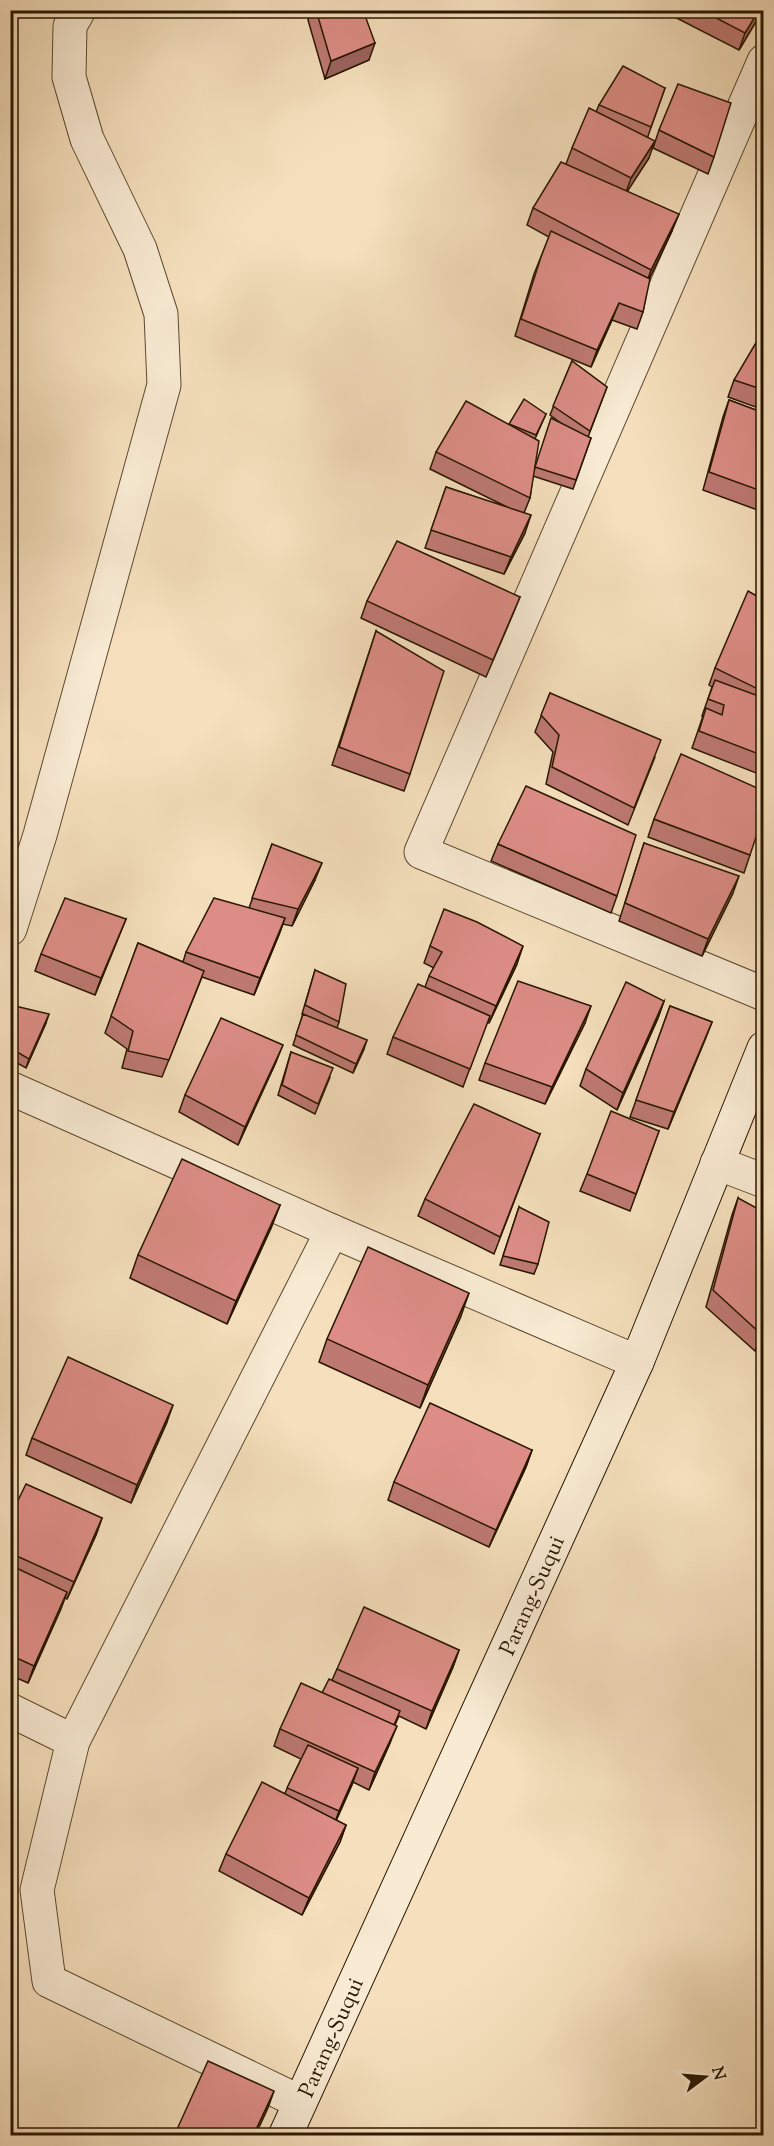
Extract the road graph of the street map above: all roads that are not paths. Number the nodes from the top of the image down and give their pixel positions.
1 (79, 10) edge
2 (764, 61) edge
3 (10, 929) edge
4 (764, 994) edge
5 (764, 1048) edge
6 (10, 1088) edge
7 (717, 1163) junction
8 (764, 1182) edge
9 (332, 1231) junction
10 (637, 1362) junction
11 (10, 1710) edge
12 (73, 1741) junction
13 (300, 2102) junction
14 (285, 2136) edge

1 - 3 street
2 - 4 street
5 - 7 street, Parang-Suqui
6 - 9 street
7 - 8 street
7 - 10 street, Parang-Suqui
9 - 10 street
9 - 12 street
10 - 13 street, Parang-Suqui
11 - 12 street
12 - 13 street
13 - 14 street, Parang-Suqui

